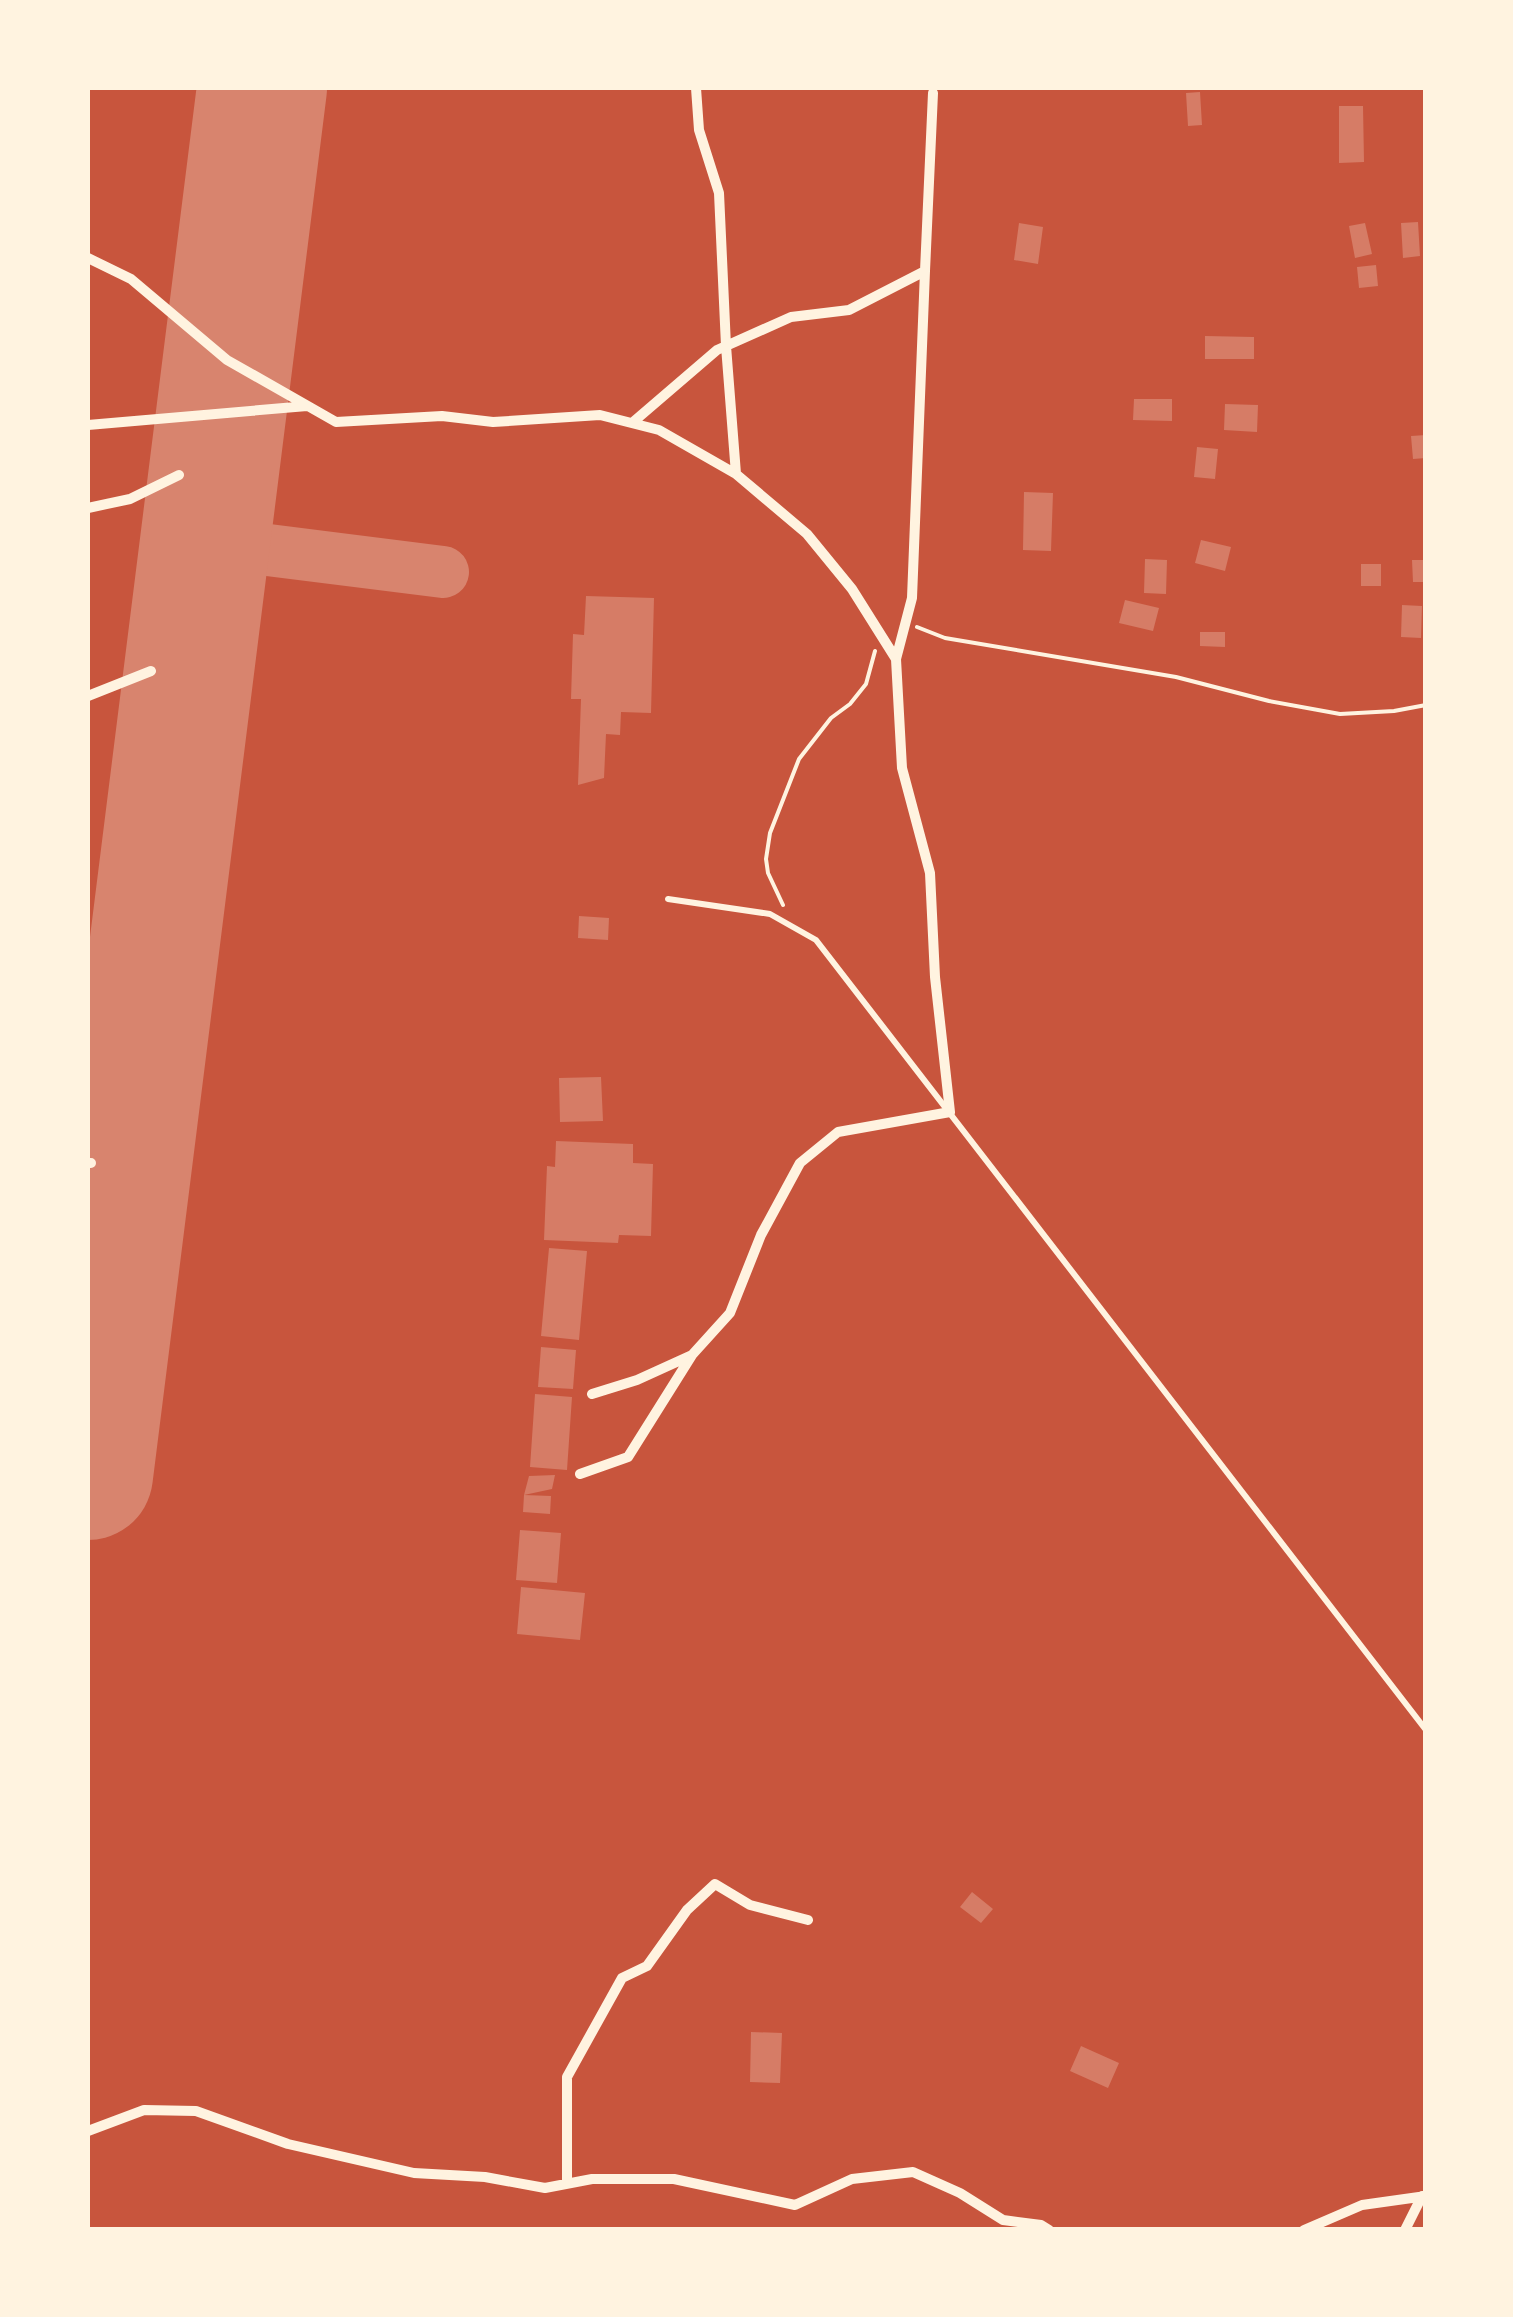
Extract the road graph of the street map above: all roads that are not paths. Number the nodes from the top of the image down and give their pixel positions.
1 (696, 88) edge
2 (933, 94) dead end
3 (88, 258) edge
4 (924, 272) junction
5 (726, 346) junction
6 (308, 406) junction
7 (632, 423) junction
8 (88, 425) edge
9 (179, 474) dead end
10 (736, 474) junction
11 (88, 508) edge
12 (896, 659) junction
13 (151, 671) dead end
14 (88, 696) edge
15 (668, 899) dead end
16 (950, 1112) junction
17 (692, 1354) junction
18 (592, 1394) dead end
19 (580, 1474) dead end
20 (1426, 1730) edge
21 (808, 1920) dead end
22 (88, 2131) edge
23 (567, 2184) junction
24 (1424, 2196) edge
25 (1050, 2230) edge
26 (1304, 2230) edge
27 (1406, 2230) edge

1 - 5 street
2 - 4 street
3 - 6 street
4 - 5 street
4 - 12 street
5 - 7 street
5 - 10 street
6 - 7 street
6 - 8 street
7 - 10 street
9 - 11 street
10 - 12 street
12 - 16 street
13 - 14 street
15 - 16 lane
16 - 17 street
16 - 20 lane
17 - 18 street
17 - 19 street
21 - 23 street
22 - 23 street
23 - 25 street
24 - 26 street
24 - 27 street

